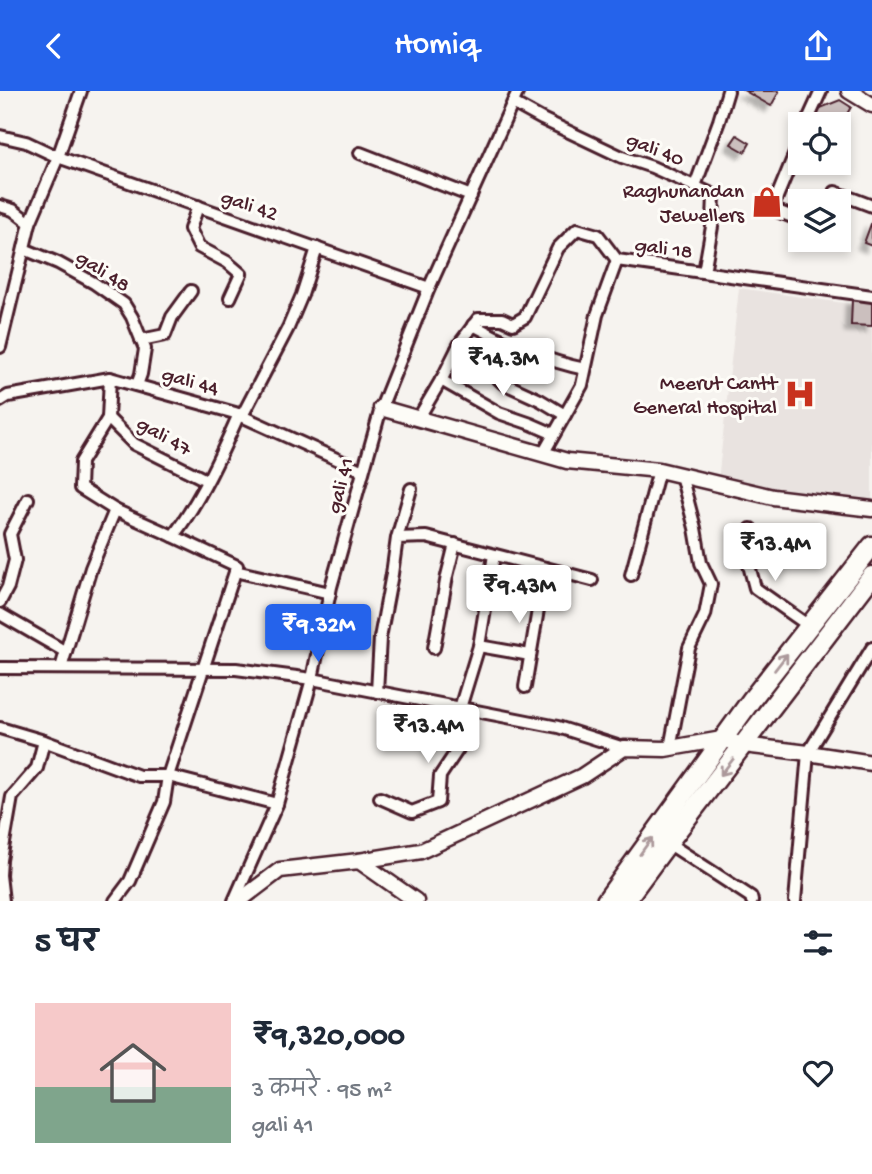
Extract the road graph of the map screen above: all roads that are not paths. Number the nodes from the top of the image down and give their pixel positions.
1 (81, 91) edge
2 (518, 91) edge
3 (728, 91) edge
4 (821, 91) edge
5 (849, 91) edge
6 (513, 103) junction
7 (872, 105) edge
8 (811, 112) edge
9 (0, 136) edge
10 (360, 153) dead end
11 (58, 157) junction
12 (788, 170) edge
13 (695, 186) junction
14 (471, 196) junction
15 (851, 198) edge
16 (0, 206) edge
17 (872, 206) edge
18 (198, 207) junction
19 (788, 215) edge
20 (30, 223) junction
21 (23, 249) junction
22 (317, 249) junction
23 (617, 260) junction
24 (704, 272) junction
25 (429, 288) junction
26 (191, 292) dead end
27 (872, 296) edge
28 (230, 298) dead end
29 (473, 325) junction
30 (2, 333) edge
31 (141, 340) junction
32 (0, 347) edge
33 (457, 349) junction
34 (585, 369) junction
35 (110, 378) junction
36 (441, 380) junction
37 (137, 385) junction
38 (0, 401) edge
39 (381, 408) junction
40 (241, 415) junction
41 (565, 415) junction
42 (108, 418) junction
43 (418, 419) junction
44 (554, 434) junction
45 (543, 454) junction
46 (659, 470) junction
47 (363, 471) junction
48 (681, 475) junction
49 (206, 480) junction
50 (411, 489) dead end
51 (28, 499) dead end
52 (872, 509) edge
53 (115, 510) junction
54 (751, 529) dead end
55 (173, 536) junction
56 (397, 538) junction
57 (455, 544) junction
58 (872, 546) edge
59 (494, 555) junction
60 (545, 568) junction
61 (235, 571) junction
62 (631, 575) dead end
63 (872, 576) edge
64 (592, 580) dead end
65 (330, 593) junction
66 (0, 602) edge
67 (0, 614) edge
68 (810, 626) junction
69 (479, 646) junction
70 (872, 647) edge
71 (434, 648) dead end
72 (66, 652) junction
73 (530, 655) junction
74 (0, 668) edge
75 (61, 668) junction
76 (204, 669) junction
77 (312, 679) junction
78 (525, 687) dead end
79 (377, 692) junction
80 (465, 709) junction
81 (0, 727) edge
82 (722, 739) junction
83 (44, 741) junction
84 (744, 745) junction
85 (624, 748) junction
86 (670, 748) junction
87 (808, 753) junction
88 (872, 763) edge
89 (168, 776) junction
90 (380, 797) dead end
91 (277, 804) junction
92 (668, 843) junction
93 (359, 861) junction
94 (3, 901) edge
95 (115, 901) edge
96 (234, 901) edge
97 (239, 901) edge
98 (415, 901) edge
99 (606, 901) edge
100 (625, 901) edge
101 (752, 901) edge
102 (795, 901) edge

1 - 11 street
2 - 6 street, gali 41
3 - 13 street
4 - 8 street
5 - 7 street
6 - 13 street, gali 40
6 - 14 street, gali 41
9 - 11 street, gali 42
10 - 14 street
11 - 18 street, gali 42
11 - 20 street
12 - 19 street
13 - 24 street, gali 40
14 - 25 street, gali 41
15 - 17 street
16 - 20 street
18 - 22 street, gali 42
18 - 28 street
20 - 21 street
21 - 30 street
21 - 31 street, gali 48
22 - 25 street, gali 42
22 - 40 street
23 - 24 street, gali 18
23 - 29 street
23 - 34 street, gali 18
24 - 27 street, gali 18
25 - 39 street, gali 41
26 - 31 street
29 - 33 street
29 - 34 street
30 - 32 street
31 - 37 street, gali 48
33 - 36 street
33 - 41 street
34 - 41 street, gali 18
35 - 37 street, gali 44
35 - 38 street, gali 44
35 - 42 street
36 - 43 street
36 - 44 street
37 - 40 street, gali 44
39 - 43 street
39 - 47 street, gali 41
40 - 47 street, gali 44
40 - 49 street
41 - 44 street, gali 18
42 - 49 street, gali 47
42 - 53 street
43 - 45 street
44 - 45 street, gali 18
45 - 46 street
46 - 48 street
46 - 62 street
47 - 65 street, gali 41
48 - 52 street
48 - 86 street
49 - 55 street
50 - 56 street
51 - 66 street
53 - 55 street
53 - 72 street
54 - 68 street
55 - 61 street
56 - 57 street
56 - 79 street
57 - 59 street
57 - 71 street
58 - 68 main road
59 - 60 street
59 - 69 street
60 - 64 street
60 - 73 street
61 - 65 street
61 - 76 street
63 - 84 main road
65 - 77 street, gali 41
67 - 72 street
82 -> 68 main road
69 - 73 street
69 - 80 street
70 - 87 street
72 - 75 street
73 - 78 street
74 - 75 street
75 - 76 street
76 - 77 street
76 - 89 street
77 - 79 street
77 - 91 street, gali 41
79 - 80 street
80 - 85 street
80 - 90 street
81 - 83 street
82 - 84 street
82 - 86 street
99 -> 82 main road
83 - 89 street
83 - 94 street
84 - 87 street
84 -> 92 main road
85 - 86 street
85 - 93 street
87 - 88 street
87 - 102 street
89 - 91 street
89 - 95 street
91 - 96 street, gali 41
92 - 100 main road
92 - 101 street
93 - 97 street
93 - 98 street

